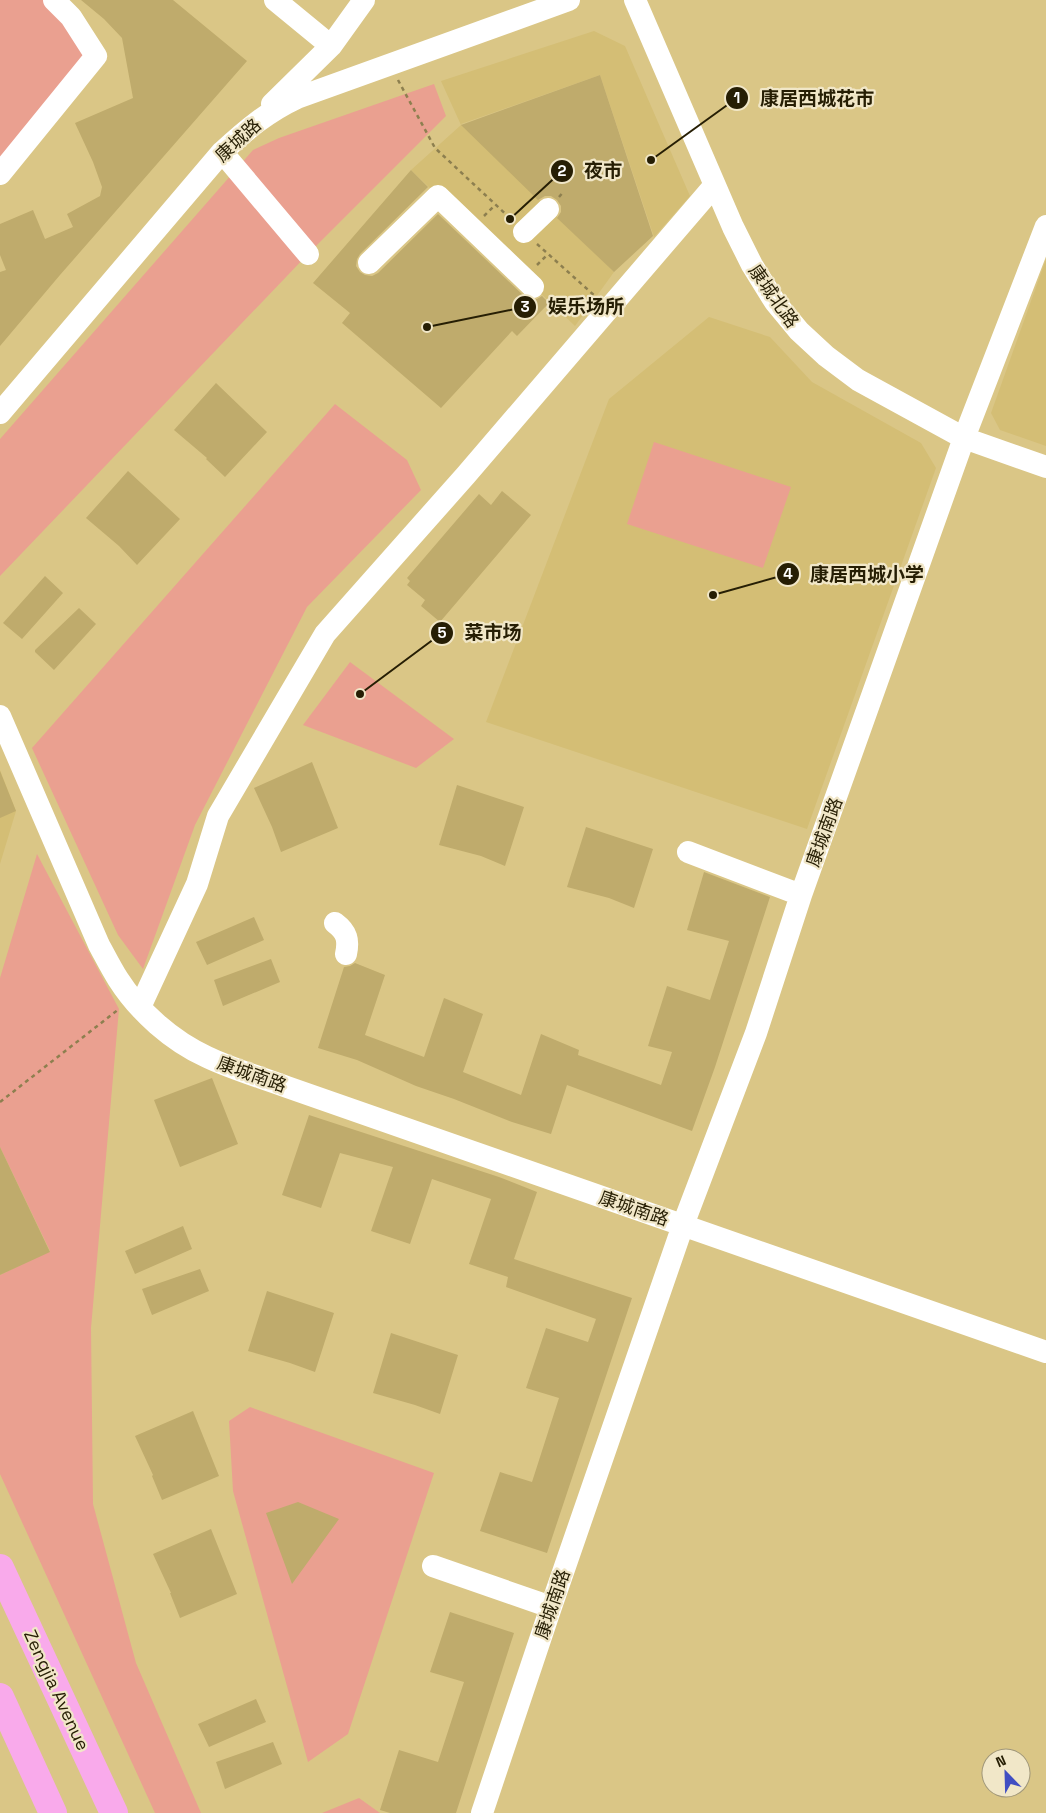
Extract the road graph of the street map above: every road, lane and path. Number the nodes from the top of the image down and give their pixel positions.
1 (54, 0) edge
2 (275, 0) edge
3 (364, 0) edge
4 (569, 0) edge
5 (634, 0) edge
6 (331, 46) junction
7 (390, 66) junction
8 (246, 130) junction
9 (436, 148) dead end
10 (222, 152) junction
11 (0, 174) edge
12 (714, 186) junction
13 (548, 209) dead end
14 (1046, 226) edge
15 (524, 232) dead end
16 (308, 254) dead end
17 (369, 263) dead end
18 (533, 287) dead end
19 (0, 413) edge
20 (964, 438) junction
21 (1046, 467) edge
22 (0, 716) edge
23 (688, 852) dead end
24 (801, 895) junction
25 (335, 923) dead end
26 (346, 954) dead end
27 (140, 1007) junction
28 (0, 1102) edge
29 (683, 1225) junction
30 (1046, 1352) edge
31 (432, 1566) dead end
32 (0, 1568) edge
33 (551, 1607) junction
34 (0, 1697) edge
35 (53, 1813) edge
36 (114, 1813) edge
37 (482, 1813) edge

1 - 11 street
2 - 6 street
3 - 6 street
4 - 7 street, 康城路
5 - 12 street, 康城北路
6 - 8 street
7 - 8 street, 康城路
7 - 9 path
8 - 10 street, 康城路
10 - 16 street
10 - 19 street, 康城路
12 - 20 street, 康城北路
12 - 27 street
13 - 15 street
14 - 20 street, 康城南路
17 - 18 street
20 - 21 street, 康城北路
20 - 24 street, 康城南路
22 - 27 street, 康城南路
23 - 24 street
24 - 29 street, 康城南路
25 - 26 street
27 - 28 path
27 - 29 street, 康城南路
29 - 30 street
29 - 33 street, 康城南路
31 - 33 street
32 - 36 highway, Zengjia Avenue
33 - 37 street, 康城南路
34 - 35 highway

